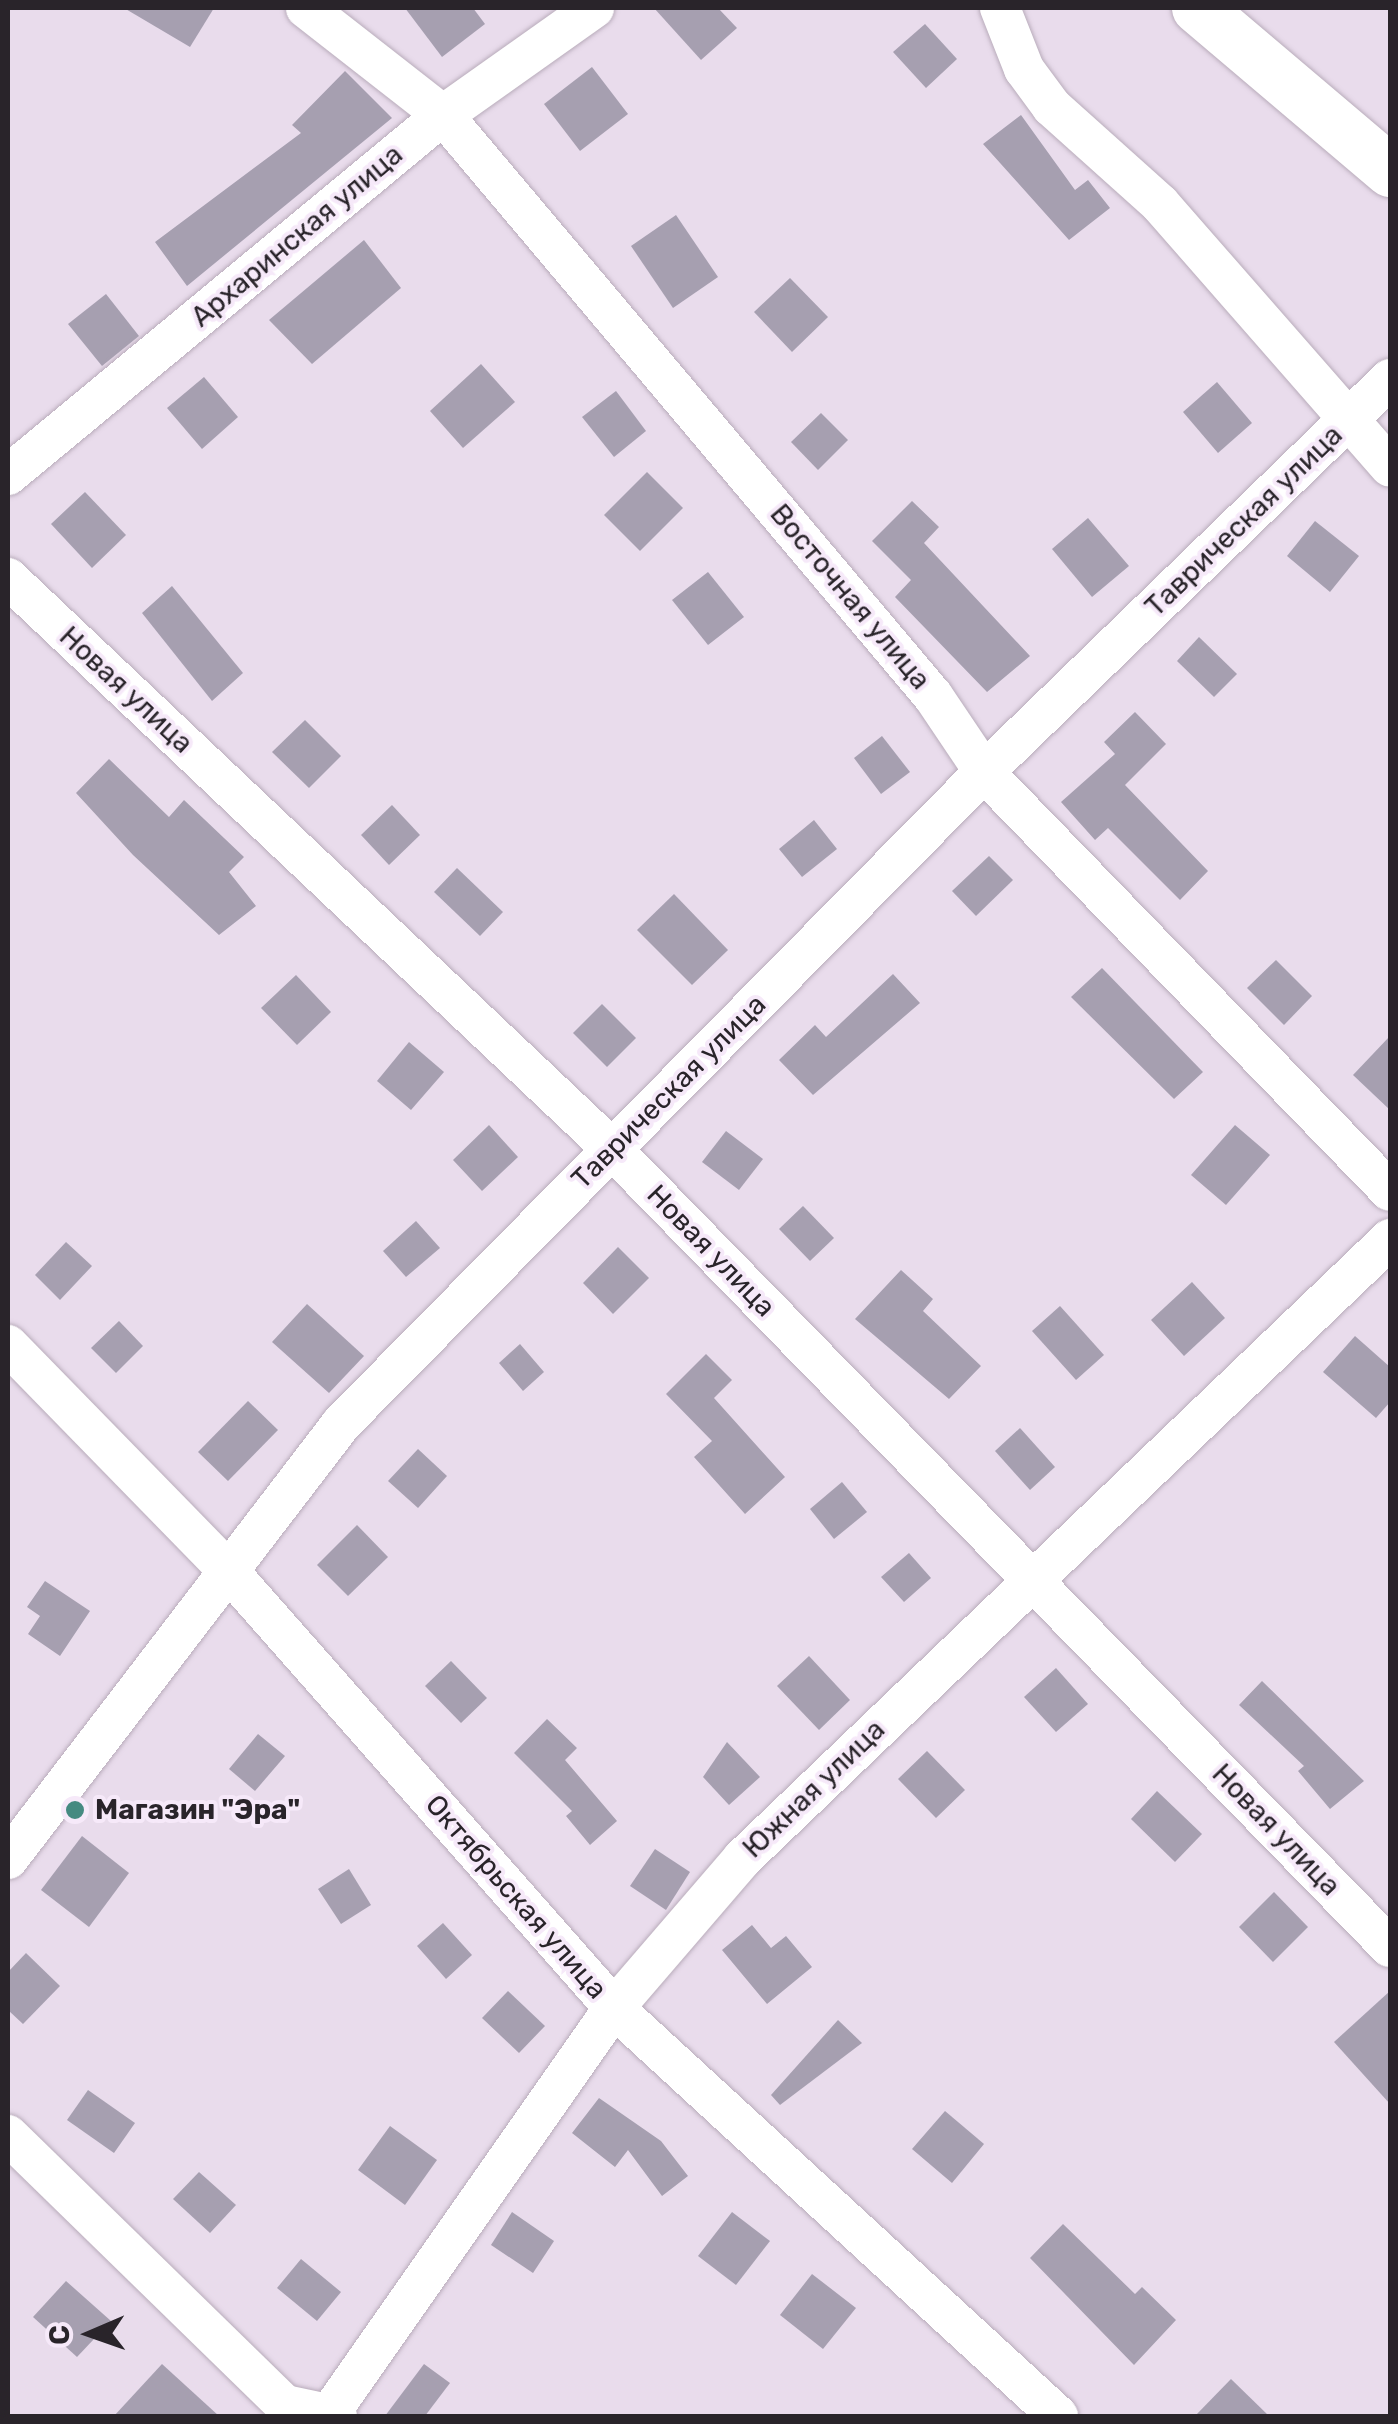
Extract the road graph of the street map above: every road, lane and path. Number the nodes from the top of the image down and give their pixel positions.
1 (306, 8) edge
2 (594, 8) edge
3 (1000, 8) edge
4 (1198, 8) edge
5 (443, 115) junction
6 (1390, 171) edge
7 (1390, 379) edge
8 (1345, 423) junction
9 (1390, 467) edge
10 (8, 475) edge
11 (8, 578) edge
12 (984, 772) junction
13 (612, 1150) junction
14 (1390, 1191) edge
15 (1390, 1239) edge
16 (8, 1345) edge
17 (225, 1567) junction
18 (1030, 1580) junction
19 (8, 1858) edge
20 (1390, 1947) edge
21 (614, 2008) junction
22 (8, 2135) edge
23 (332, 2415) edge
24 (1058, 2416) edge

1 - 5 street, Восточная улица
2 - 5 street, Архаринская улица
3 - 8 street
4 - 6 main road
5 - 10 street, Архаринская улица
5 - 12 street, Восточная улица
7 - 8 street, Таврическая улица
8 - 9 street
8 - 12 street, Таврическая улица
11 - 13 street, Новая улица
12 - 13 street, Таврическая улица
12 - 14 street, Восточная улица
13 - 17 street, Таврическая улица
13 - 18 street, Новая улица
15 - 18 street, Южная улица
16 - 17 street, Октябрьская улица
17 - 19 street, Таврическая улица
17 - 21 street, Октябрьская улица
18 - 20 street, Новая улица
18 - 21 street, Южная улица
21 - 23 street, Южная улица
21 - 24 street, Октябрьская улица
22 - 23 street

